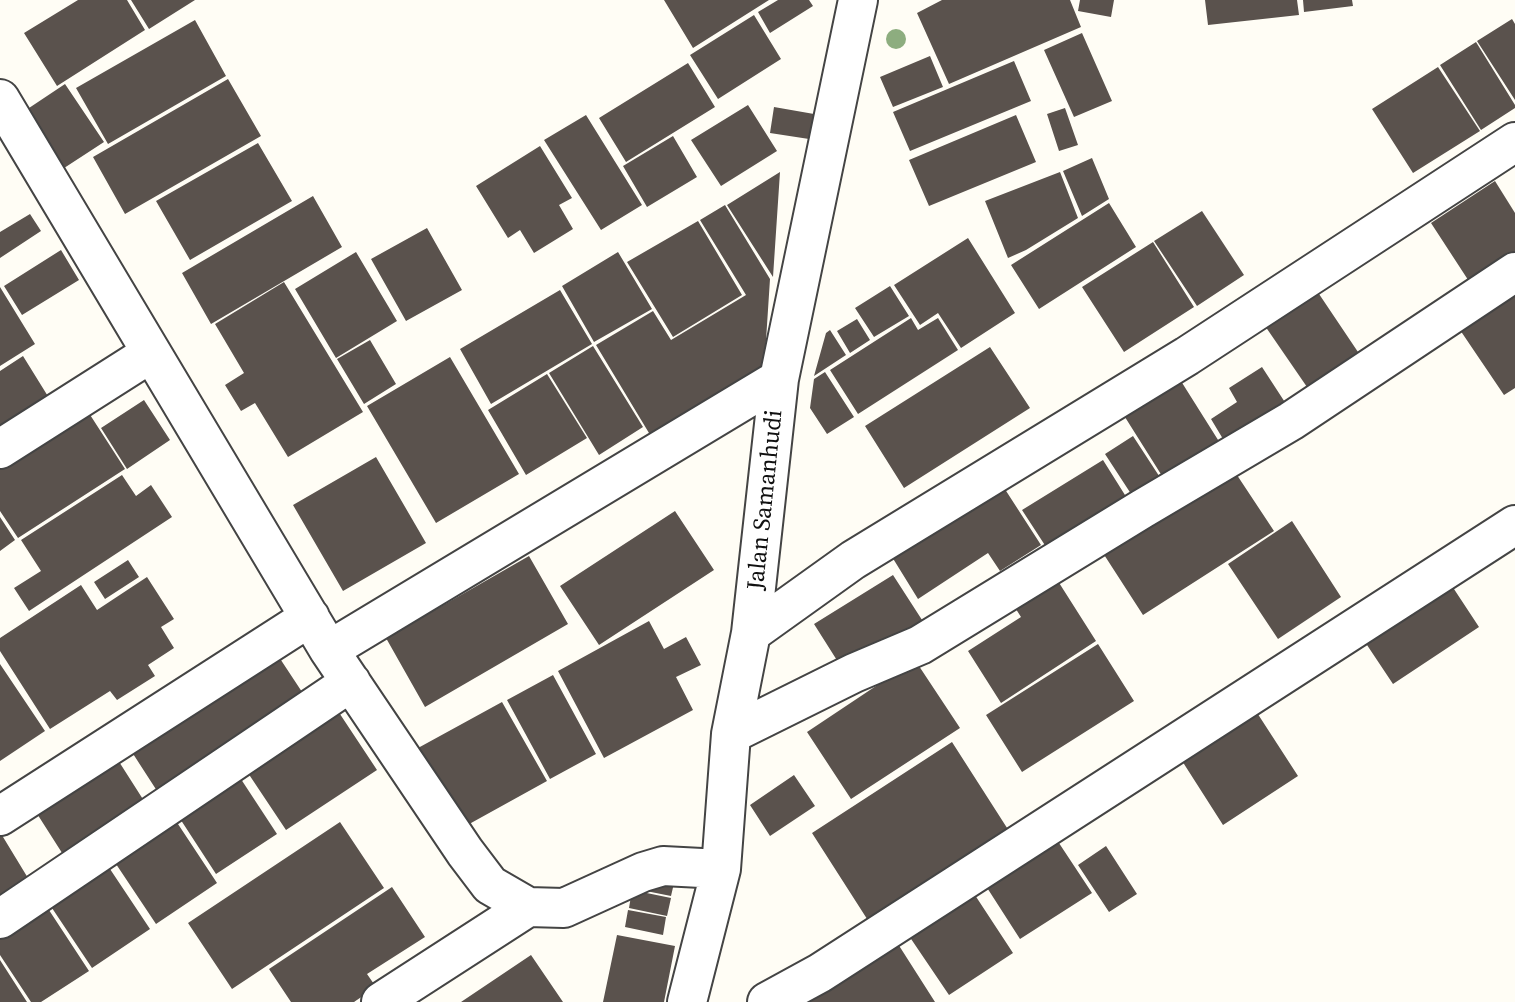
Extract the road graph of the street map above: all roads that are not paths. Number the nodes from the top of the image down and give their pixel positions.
1 (860, 1) edge
2 (0, 99) edge
3 (1515, 142) edge
4 (1515, 272) edge
5 (151, 353) junction
6 (779, 379) junction
7 (0, 449) edge
8 (1515, 525) edge
9 (310, 617) junction
10 (751, 633) junction
11 (330, 650) junction
12 (351, 682) junction
13 (731, 734) junction
14 (0, 816) edge
15 (721, 869) junction
16 (528, 907) junction
17 (0, 919) edge
18 (381, 1002) edge
19 (687, 1002) edge
20 (767, 1002) edge

1 - 6 street, Jalan Samanhudi
2 - 5 street
3 - 10 street
4 - 13 street
5 - 7 street
5 - 9 street
6 - 10 street, Jalan Samanhudi
6 - 11 street
8 - 20 street
9 - 11 street
9 - 14 street
10 - 13 street, Jalan Samanhudi
11 - 12 street
12 - 16 street
12 - 17 street
13 - 15 street, Jalan Samanhudi
15 - 16 street
15 - 19 street, Jalan Samanhudi
16 - 18 street

